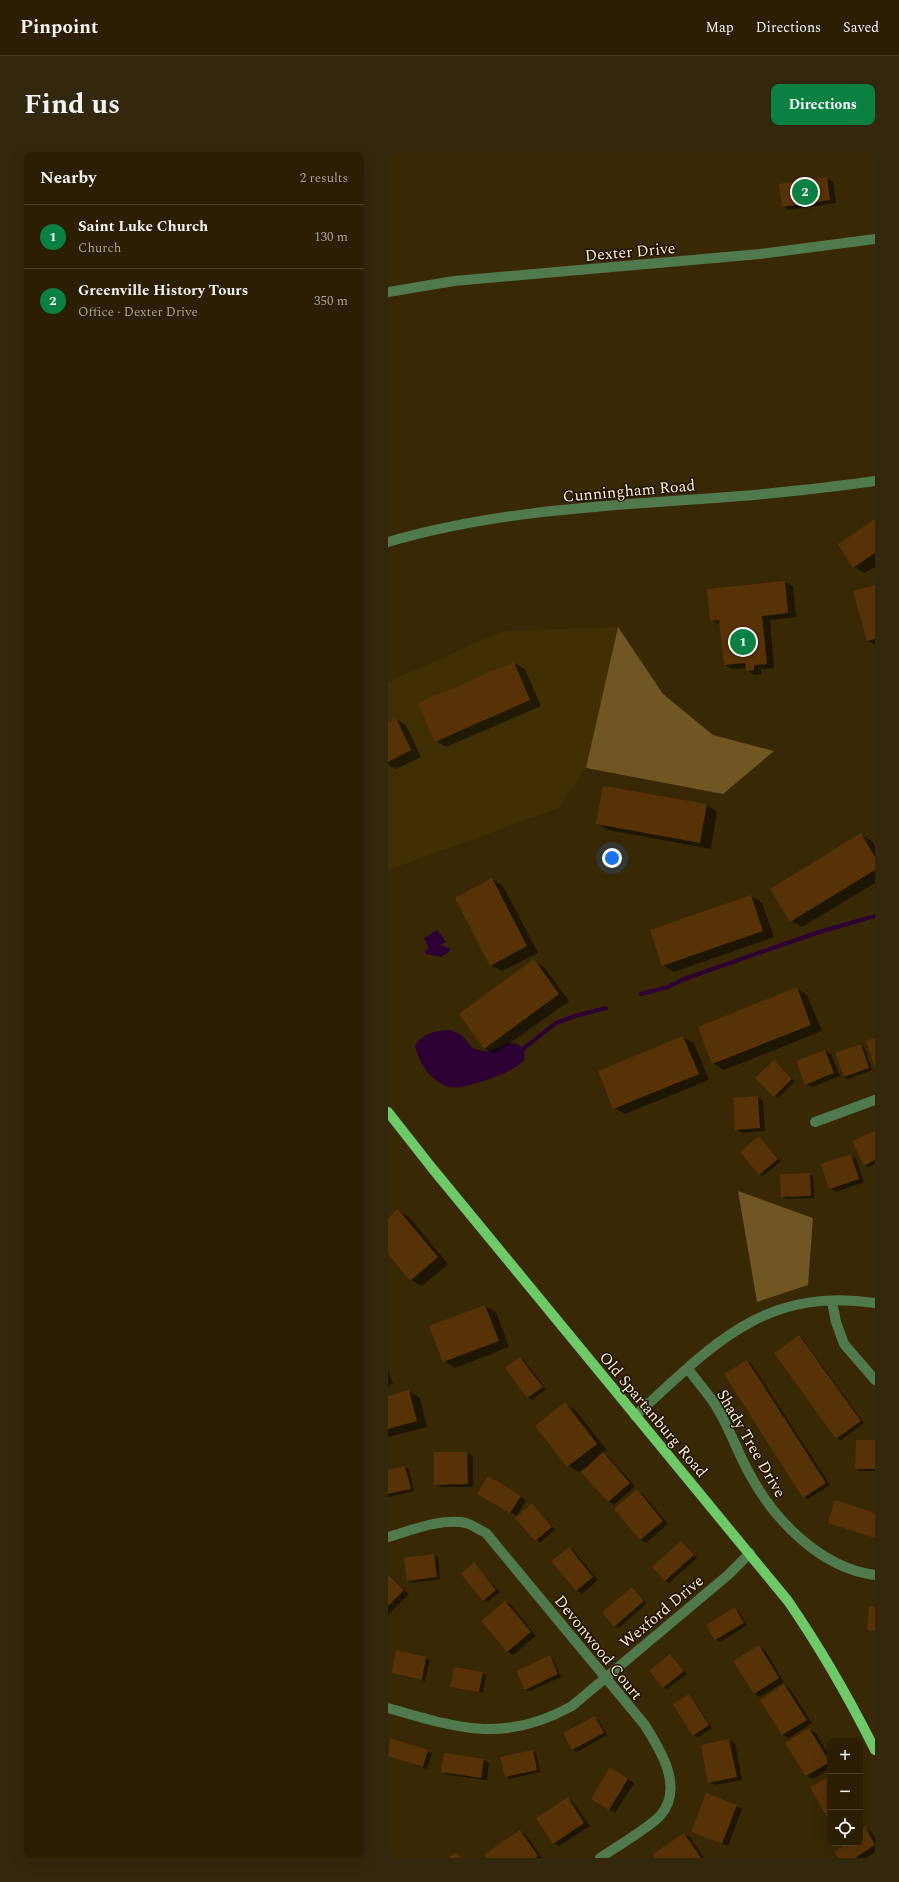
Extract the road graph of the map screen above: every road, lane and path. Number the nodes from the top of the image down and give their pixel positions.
1 (875, 239) edge
2 (388, 292) edge
3 (875, 482) edge
4 (388, 542) edge
5 (875, 1100) edge
6 (388, 1112) edge
7 (814, 1122) dead end
8 (832, 1301) junction
9 (875, 1303) edge
10 (688, 1369) junction
11 (875, 1380) edge
12 (635, 1416) junction
13 (388, 1537) edge
14 (750, 1553) junction
15 (875, 1576) edge
16 (606, 1678) junction
17 (388, 1708) edge
18 (875, 1749) edge
19 (600, 1858) edge

1 - 2 street, Dexter Drive
3 - 4 street, Cunningham Road
5 - 7 street
6 - 12 main road, Old Spartanburg Road
8 - 9 street
8 - 10 street
8 - 11 street
10 - 12 street
10 - 15 street, Shady Tree Drive
12 - 14 main road, Old Spartanburg Road
13 - 16 street, Devonwood Court
14 - 16 street, Wexford Drive
14 - 18 main road, Old Spartanburg Road
16 - 17 street, Wexford Drive
16 - 19 street, Devonwood Court

